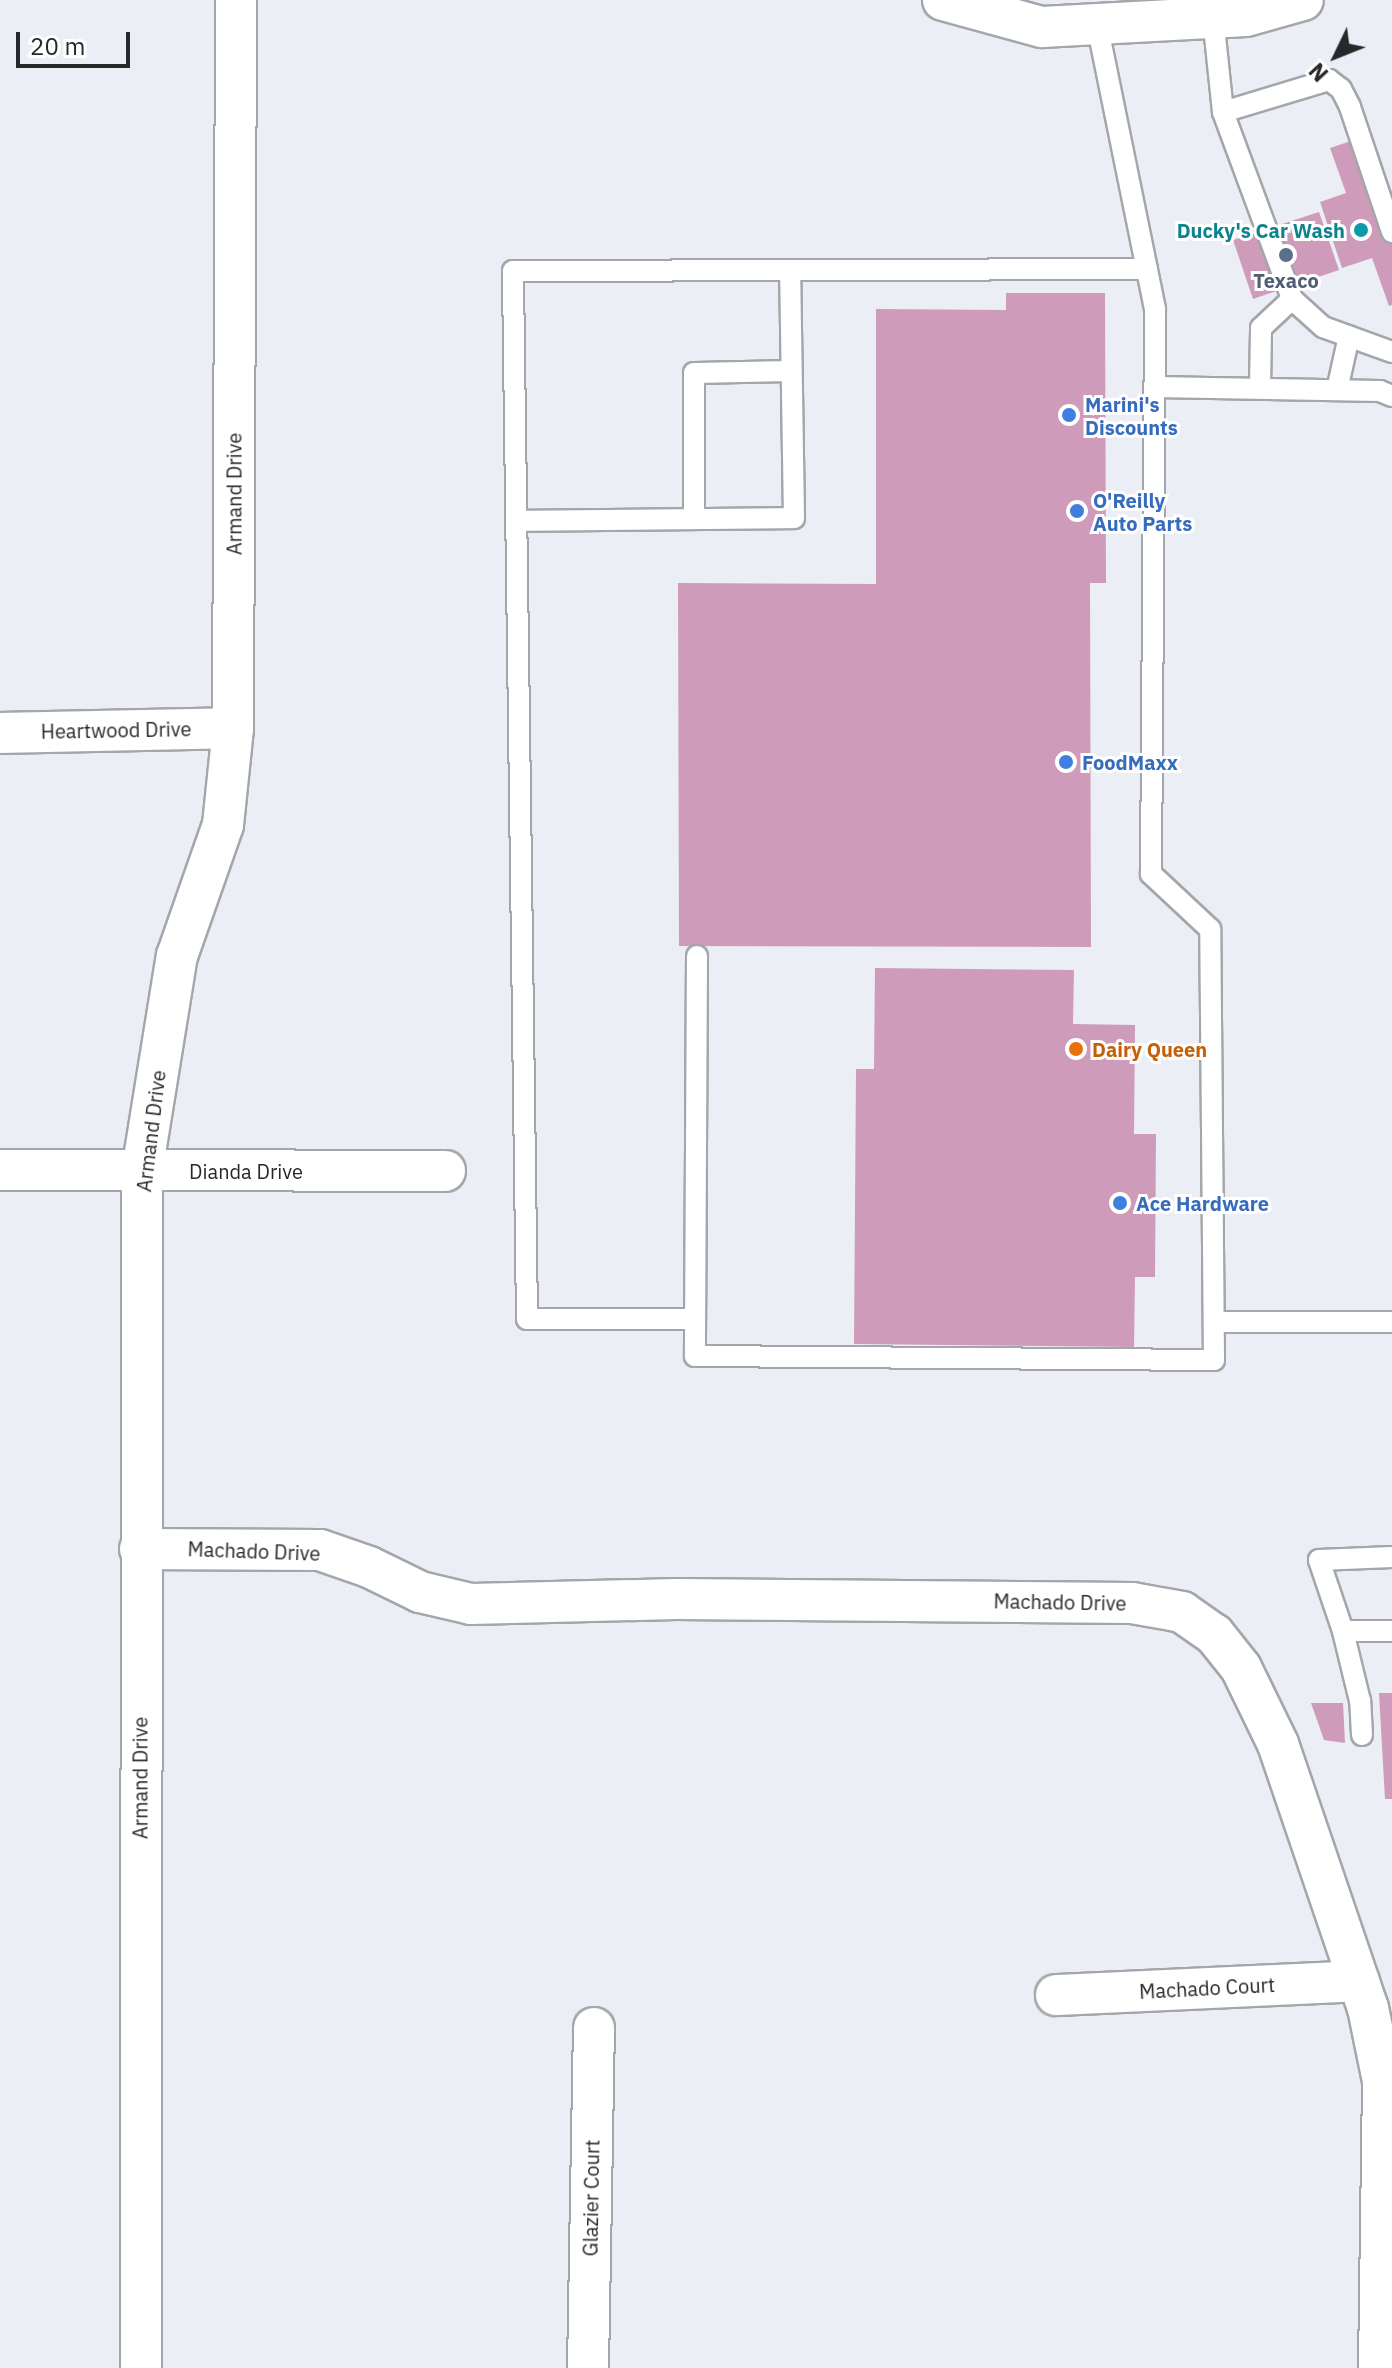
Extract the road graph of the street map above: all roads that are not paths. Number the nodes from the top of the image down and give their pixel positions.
1 (236, 0) edge
2 (943, 0) edge
3 (1291, 2) edge
4 (1004, 8) edge
5 (1213, 17) junction
6 (1097, 24) junction
7 (1223, 112) junction
8 (1392, 232) edge
9 (1147, 269) junction
10 (790, 270) junction
11 (1292, 299) junction
12 (1349, 336) junction
13 (1392, 352) edge
14 (791, 371) junction
15 (1155, 387) junction
16 (1260, 388) junction
17 (1337, 390) junction
18 (1392, 396) edge
19 (694, 519) junction
20 (517, 521) junction
21 (233, 728) junction
22 (0, 733) edge
23 (697, 956) dead end
24 (0, 1170) edge
25 (142, 1171) junction
26 (445, 1171) dead end
27 (695, 1319) junction
28 (1214, 1322) junction
29 (1392, 1322) edge
30 (140, 1549) junction
31 (1392, 1557) edge
32 (1343, 1631) junction
33 (1392, 1631) edge
34 (1362, 1735) dead end
35 (1359, 1981) junction
36 (1056, 1995) dead end
37 (594, 2028) dead end
38 (141, 2368) edge
39 (588, 2368) edge
40 (1379, 2368) edge

1 - 21 street, Armand Drive
2 - 4 street
3 - 5 street
4 - 6 street
5 - 6 street
5 - 7 lane
6 - 9 lane
7 - 8 lane
7 - 11 lane
9 - 10 lane
9 - 15 lane
10 - 14 lane
10 - 20 lane
11 - 12 lane
11 - 16 lane
12 - 13 lane
12 - 17 lane
14 - 19 lane
14 - 19 lane
15 - 16 lane
15 - 28 lane
16 - 17 lane
17 - 18 lane
19 - 20 lane
20 - 27 lane
21 - 22 street, Heartwood Drive
21 - 25 street, Armand Drive
23 - 27 lane
24 - 25 street, Dianda Drive
25 - 26 street, Dianda Drive
25 - 30 street, Armand Drive
27 - 28 lane
28 - 29 lane
30 - 35 street, Machado Drive
30 - 38 street, Armand Drive
31 - 32 lane
32 - 33 lane
32 - 34 lane
35 - 36 street, Machado Court
35 - 40 street, Machado Drive
37 - 39 street, Glazier Court

